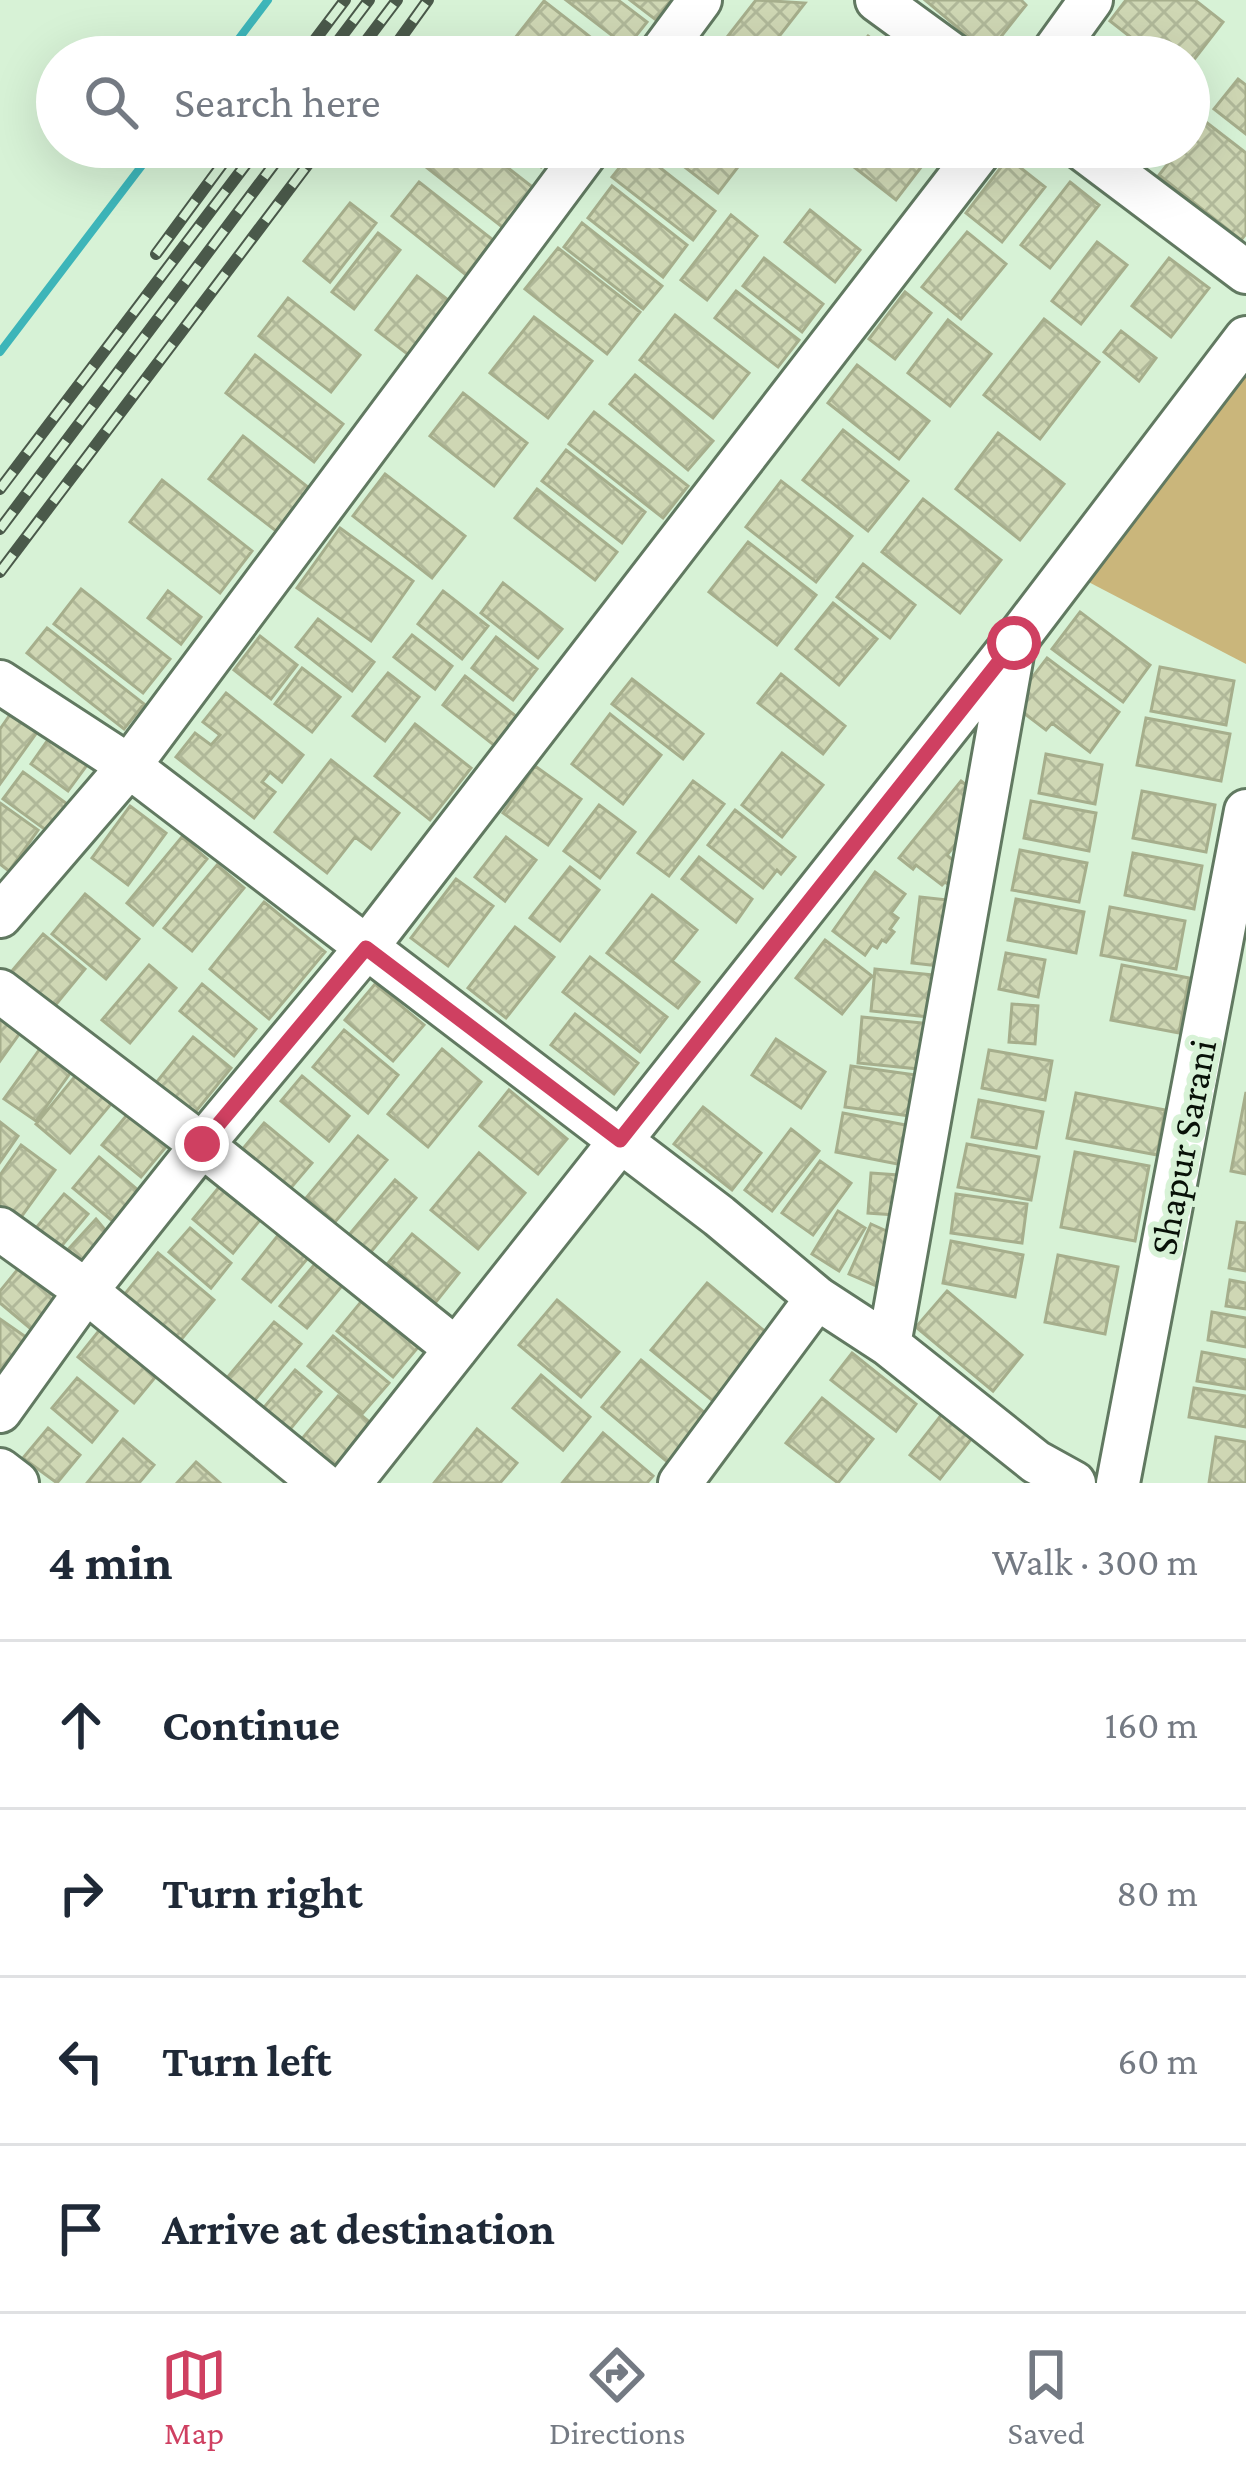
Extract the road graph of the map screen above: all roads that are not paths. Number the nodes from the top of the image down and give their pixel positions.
1 (700, 0) edge
2 (877, 0) edge
3 (1091, 0) edge
4 (673, 36) edge
5 (927, 36) edge
6 (1065, 36) edge
7 (574, 168) edge
8 (967, 168) edge
9 (1108, 168) edge
10 (1246, 272) edge
11 (1246, 338) edge
12 (1014, 643) junction
13 (0, 682) edge
14 (129, 766) junction
15 (1246, 811) edge
16 (0, 916) edge
17 (366, 948) junction
18 (0, 991) edge
19 (620, 1140) junction
20 (202, 1144) junction
21 (0, 1229) edge
22 (86, 1291) junction
23 (817, 1298) junction
24 (889, 1345) junction
25 (456, 1349) junction
26 (0, 1411) edge
27 (0, 1470) edge
28 (1028, 1472) edge
29 (17, 1483) edge
30 (321, 1483) edge
31 (350, 1483) edge
32 (680, 1483) edge
33 (1074, 1483) edge
34 (1118, 1483) edge

1 - 4 street
2 - 5 street
3 - 6 street
7 - 14 street
8 - 17 street
9 - 10 street
11 - 12 street
12 - 19 street
12 - 24 street
13 - 14 street
14 - 16 street
14 - 17 street
15 - 34 street, Shapur Sarani
17 - 19 street
17 - 20 street
18 - 20 street
19 - 23 street
19 - 25 street
20 - 22 street
20 - 25 street
21 - 22 street
22 - 26 street
22 - 30 street
23 - 24 street
23 - 32 street
24 - 28 street
25 - 31 street
27 - 29 street
28 - 33 street

